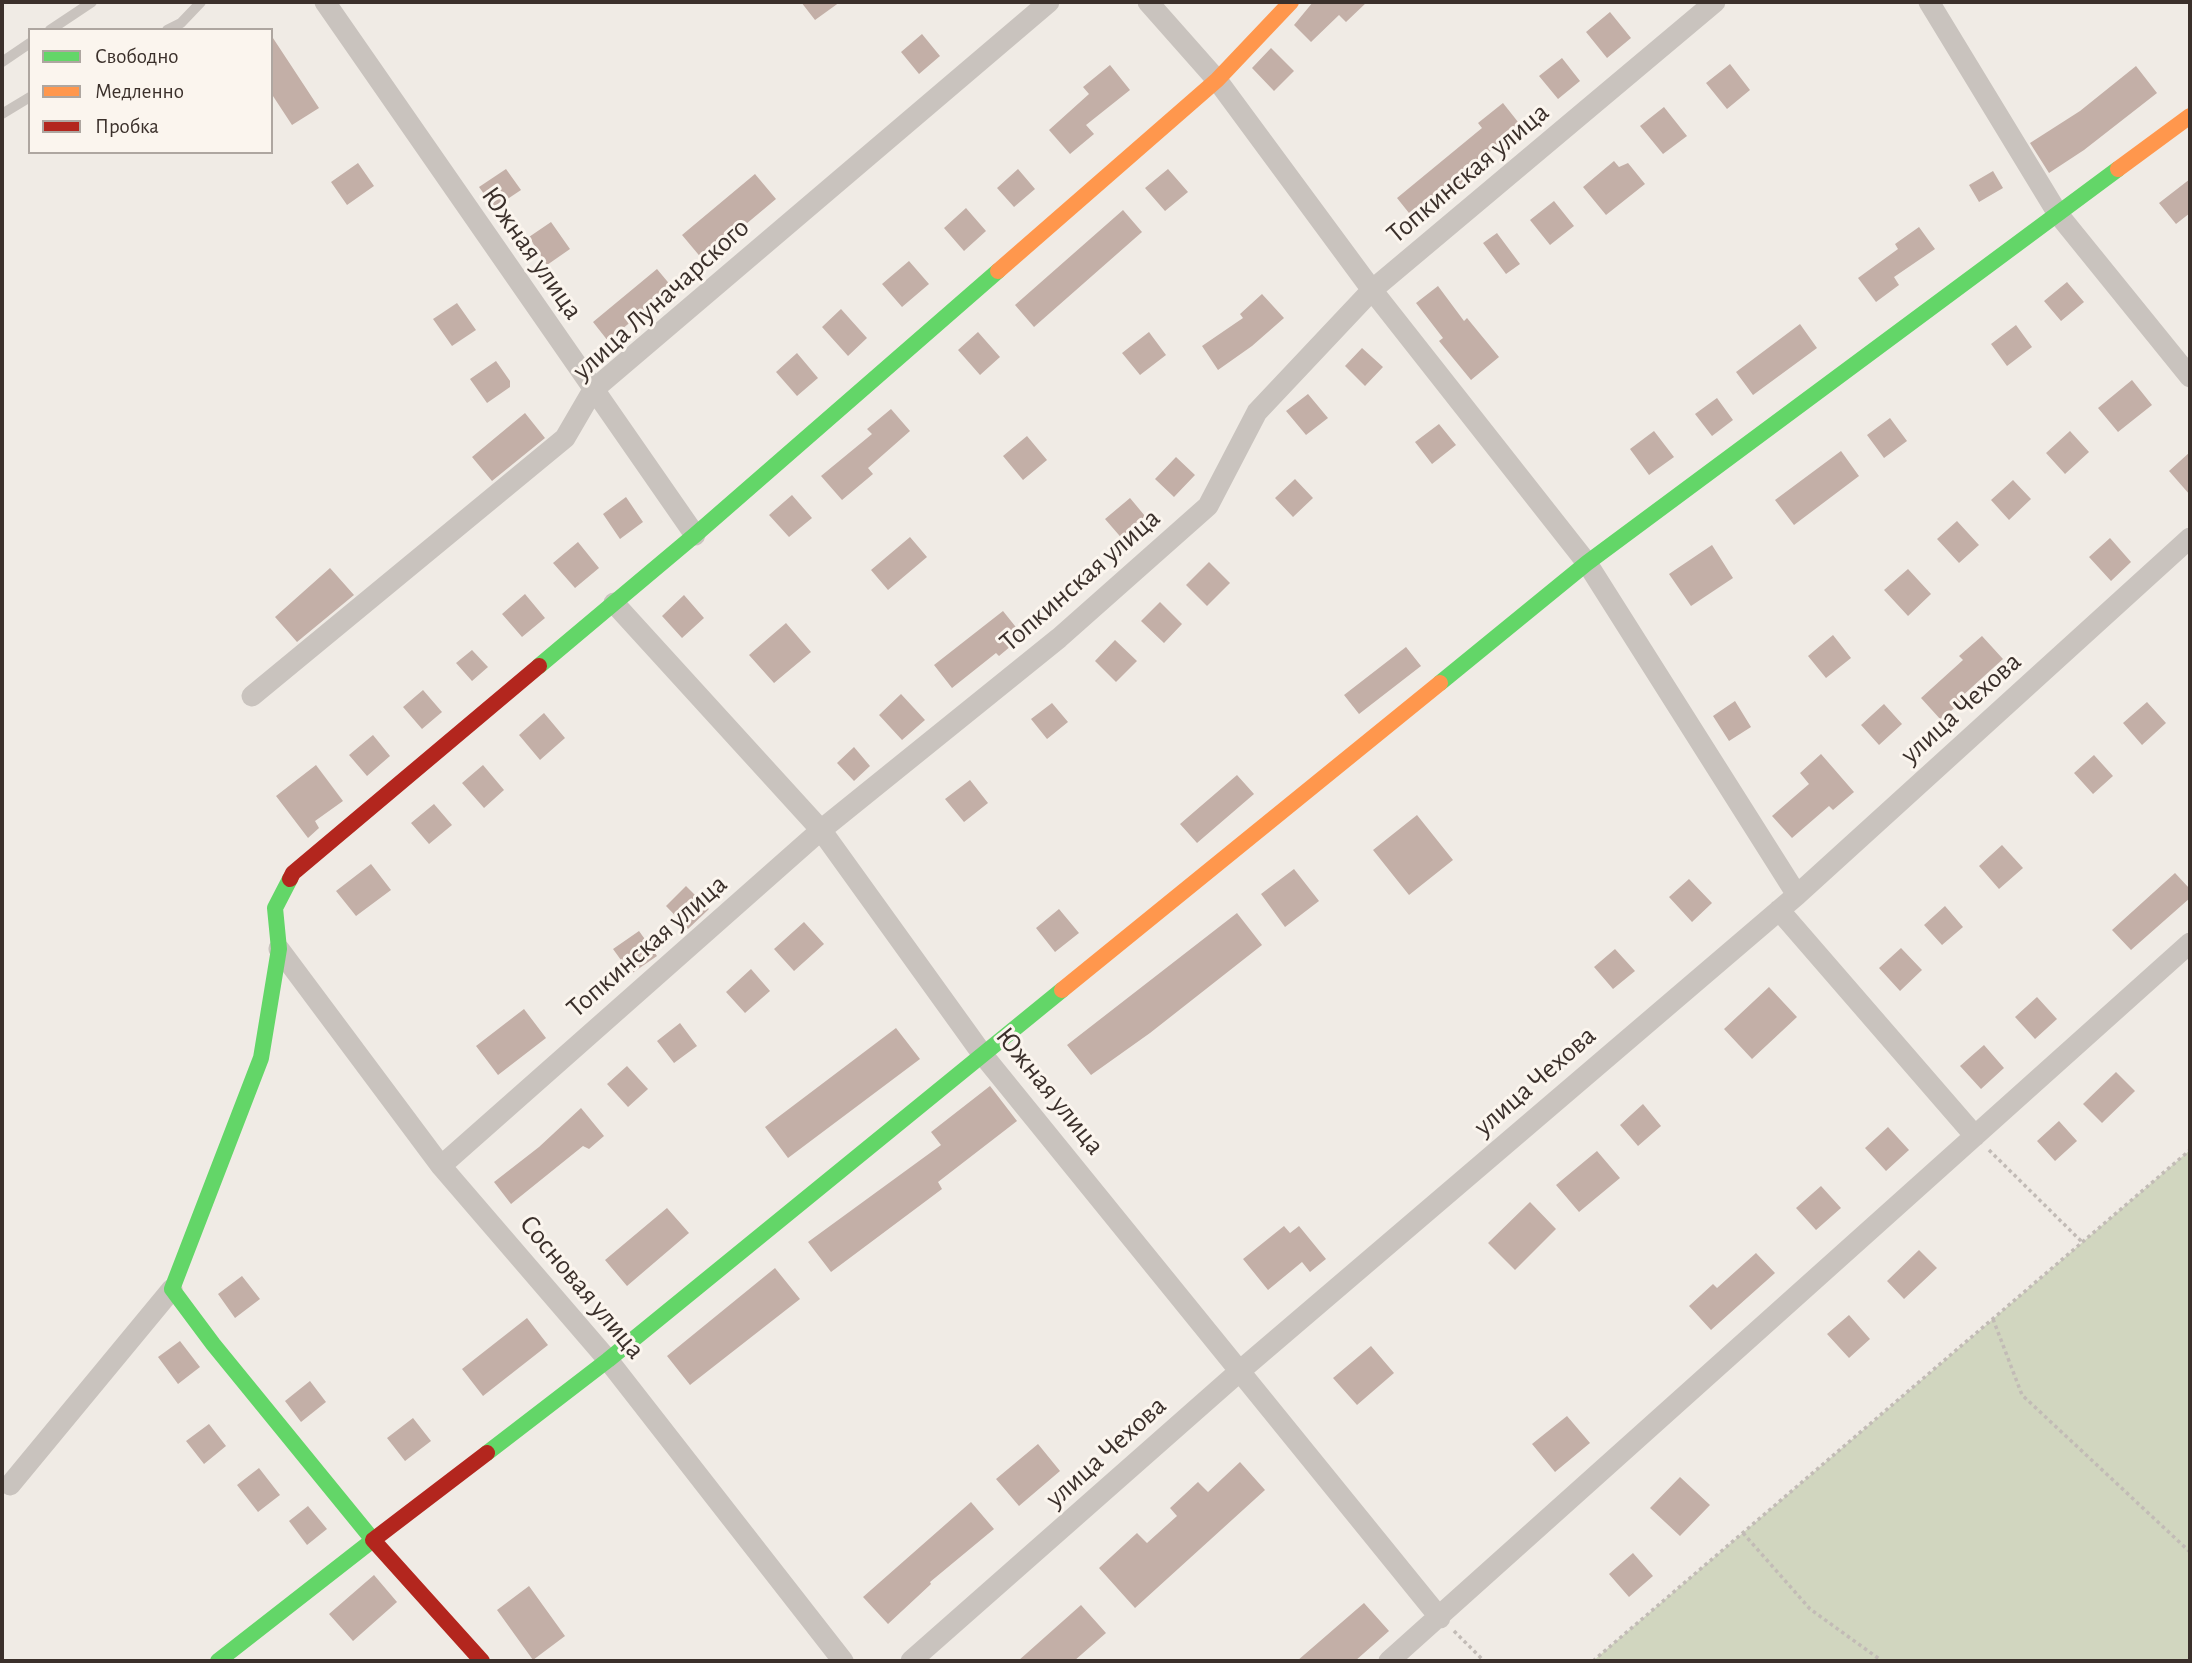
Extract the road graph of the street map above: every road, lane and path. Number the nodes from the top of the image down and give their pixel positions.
1 (92, 2) edge
2 (201, 2) edge
3 (325, 2) edge
4 (1049, 2) edge
5 (1148, 2) edge
6 (1291, 2) edge
7 (1715, 2) edge
8 (1929, 2) edge
9 (53, 28) edge
10 (171, 28) edge
11 (28, 44) edge
12 (2, 62) edge
13 (1217, 80) junction
14 (28, 98) edge
15 (2, 114) edge
16 (2190, 116) edge
17 (2058, 214) junction
18 (1372, 290) junction
19 (2190, 377) edge
20 (593, 390) junction
21 (695, 535) junction
22 (2190, 538) edge
23 (1587, 564) junction
24 (614, 603) junction
25 (252, 696) dead end
26 (821, 830) junction
27 (1797, 895) junction
28 (1779, 910) junction
29 (2190, 943) edge
30 (279, 949) junction
31 (983, 1055) junction
32 (1975, 1136) junction
33 (2190, 1150) edge
34 (441, 1166) junction
35 (2082, 1242) junction
36 (172, 1289) junction
37 (1993, 1319) junction
38 (608, 1360) junction
39 (1241, 1370) junction
40 (10, 1485) dead end
41 (1743, 1533) junction
42 (373, 1540) junction
43 (2190, 1552) edge
44 (1440, 1618) junction
45 (218, 1661) edge
46 (482, 1661) edge
47 (844, 1661) edge
48 (911, 1661) edge
49 (1389, 1661) edge
50 (1484, 1661) edge
51 (1593, 1661) edge
52 (1882, 1661) edge

1 - 9 lane
2 - 10 lane
3 - 20 street, Южная улица
4 - 20 street, улица Луначарского
5 - 13 street
6 - 13 street
7 - 18 street, Топкинская улица
8 - 17 street
11 - 12 lane
13 - 18 street
13 - 21 street
14 - 15 lane
16 - 17 street
17 - 19 street
17 - 23 street
18 - 23 street
18 - 26 street, Топкинская улица
20 - 21 street, Южная улица
20 - 25 street, улица Луначарского
21 - 24 street
22 - 27 street, улица Чехова
23 - 27 street
23 - 31 street
24 - 26 street, Южная улица
24 - 30 street
26 - 31 street, Южная улица
26 - 34 street, Топкинская улица
27 - 28 street, улица Чехова
28 - 32 street
28 - 39 street, улица Чехова
29 - 32 street
30 - 34 street, Сосновая улица
30 - 36 street
31 - 38 street
31 - 39 street, Южная улица
32 - 35 path
32 - 44 street
33 - 35 path
34 - 38 street, Сосновая улица
35 - 37 path
36 - 40 street
36 - 42 street
37 - 41 path
37 - 43 path
38 - 42 street
38 - 47 street, Сосновая улица
39 - 44 street, Южная улица
39 - 48 street, улица Чехова
41 - 51 path
41 - 52 path
42 - 45 street
42 - 46 street
44 - 49 street
44 - 50 path

